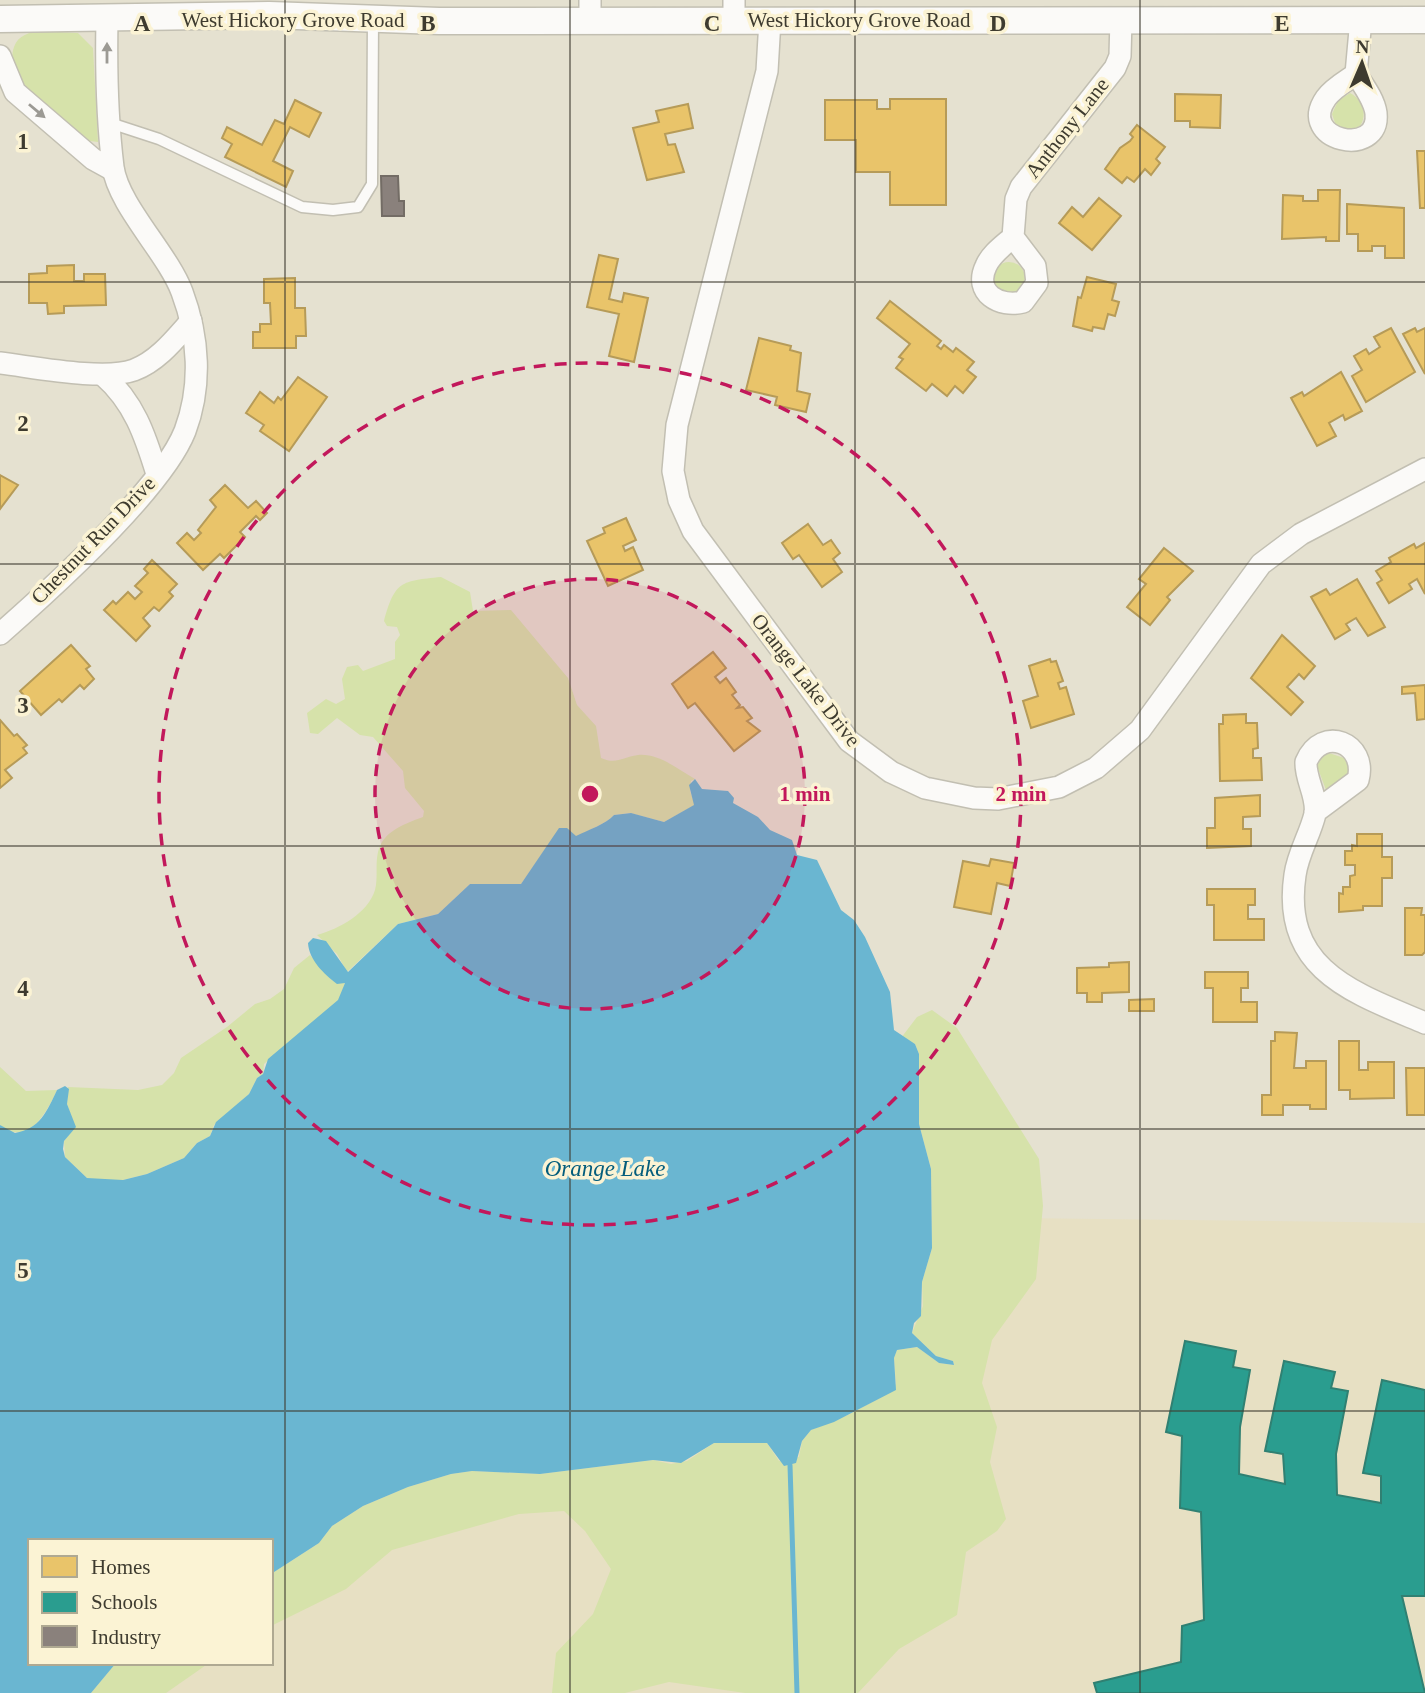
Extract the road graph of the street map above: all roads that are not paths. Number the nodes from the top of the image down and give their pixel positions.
1 (232, 8) edge
2 (269, 8) edge
3 (590, 10) edge
4 (734, 10) edge
5 (0, 19) edge
6 (373, 19) junction
7 (1121, 19) junction
8 (1361, 19) junction
9 (107, 20) junction
10 (770, 20) junction
11 (1425, 20) edge
12 (0, 56) edge
13 (1356, 74) dead end
14 (107, 122) junction
15 (113, 170) junction
16 (1013, 237) dead end
17 (191, 321) junction
18 (0, 363) edge
19 (103, 375) junction
20 (1425, 469) edge
21 (156, 474) junction
22 (0, 634) edge
23 (1315, 812) dead end
24 (1425, 1023) edge

1 - 2 street, West Hickory Grove Road
1 - 9 street, West Hickory Grove Road
2 - 6 street, West Hickory Grove Road
3 - 4 street, West Hickory Grove Road
3 - 6 street, West Hickory Grove Road
4 - 10 street, West Hickory Grove Road
5 - 9 street, West Hickory Grove Road
6 - 14 lane
7 - 8 street, West Hickory Grove Road
7 - 10 street, West Hickory Grove Road
7 - 16 street, Anthony Lane
8 - 11 street, West Hickory Grove Road
8 - 13 street
14 -> 9 street, Chestnut Run Drive
10 - 20 street, Orange Lake Drive
12 -> 15 street
14 - 15 street, Chestnut Run Drive
15 - 17 street, Chestnut Run Drive
17 - 19 street
17 - 21 street, Chestnut Run Drive
18 - 19 street
19 - 21 street
21 - 22 street, Chestnut Run Drive
23 - 24 street

